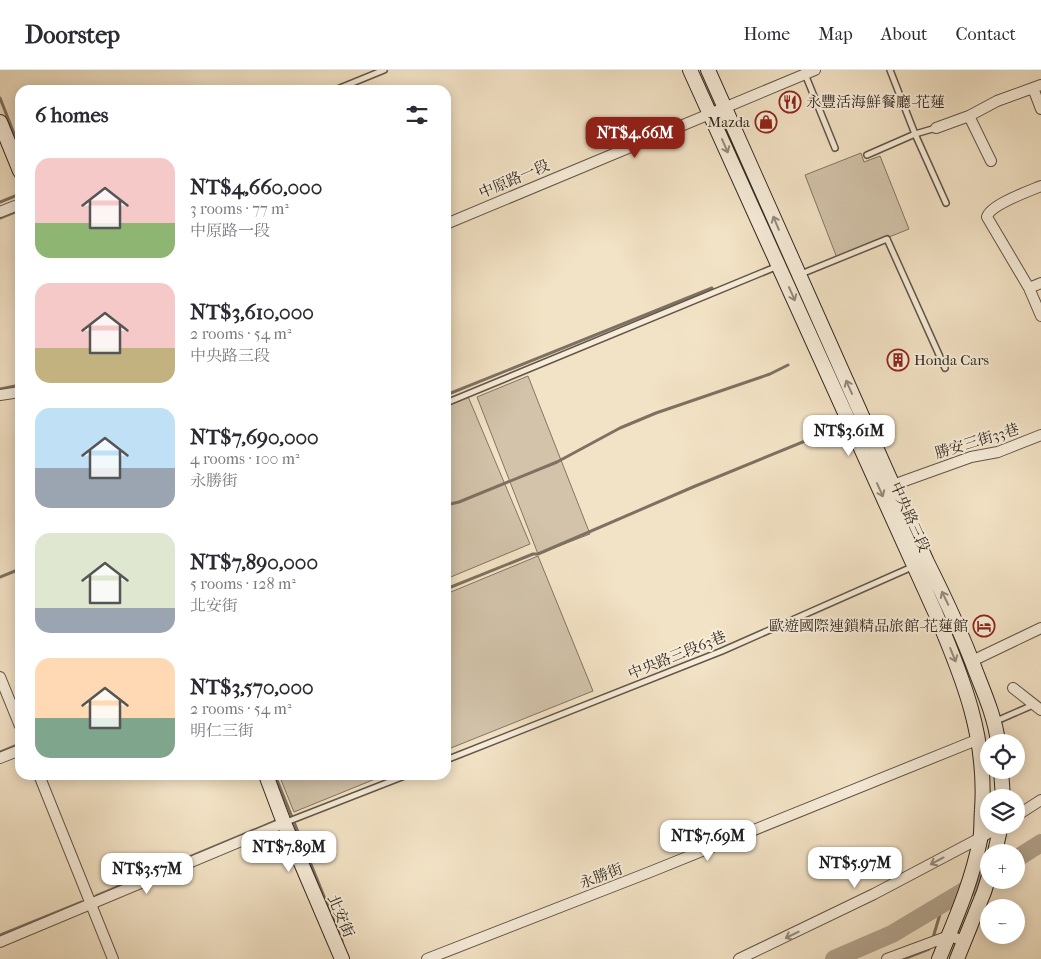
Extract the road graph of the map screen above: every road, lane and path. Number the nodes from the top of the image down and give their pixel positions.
1 (384, 70) edge
2 (690, 70) edge
3 (708, 70) edge
4 (890, 70) edge
5 (810, 72) edge
6 (347, 85) edge
7 (1037, 86) edge
8 (726, 108) junction
9 (1041, 109) edge
10 (710, 114) junction
11 (969, 116) junction
12 (0, 122) edge
13 (936, 128) joint
14 (915, 134) junction
15 (835, 148) dead end
16 (867, 155) dead end
17 (15, 159) edge
18 (991, 161) dead end
19 (1041, 186) edge
20 (946, 203) dead end
21 (15, 206) edge
22 (0, 212) edge
23 (451, 222) edge
24 (779, 266) junction
25 (798, 275) junction
26 (1041, 282) edge
27 (1029, 288) junction
28 (1041, 316) edge
29 (945, 368) dead end
30 (15, 393) edge
31 (0, 395) edge
32 (451, 401) edge
33 (1041, 435) edge
34 (893, 485) junction
35 (914, 566) junction
36 (1041, 628) edge
37 (972, 661) junction
38 (0, 678) edge
39 (1014, 688) dead end
40 (1037, 708) edge
41 (15, 714) edge
42 (994, 722) junction
43 (996, 734) edge
44 (979, 739) junction
45 (15, 752) edge
46 (0, 758) edge
47 (451, 758) edge
48 (41, 780) edge
49 (268, 780) edge
50 (394, 780) edge
51 (1041, 800) edge
52 (1025, 810) edge
53 (284, 823) junction
54 (989, 834) edge
55 (980, 838) junction
56 (985, 889) edge
57 (91, 904) junction
58 (949, 936) junction
59 (965, 941) junction
60 (0, 942) edge
61 (113, 959) edge
62 (342, 959) edge
63 (427, 959) edge
64 (739, 959) edge
65 (887, 959) edge
66 (939, 959) edge
67 (957, 959) edge

1 - 6 lane
2 - 10 street, 中央路三段
3 - 8 street, 中央路三段
4 - 14 lane
5 - 8 street, 中原路一段
5 - 15 lane
7 - 9 street
7 - 11 street
8 - 10 street, 中原路一段
25 -> 8 street, 中央路三段
10 - 23 street, 中原路一段
10 -> 24 street, 中央路三段
11 - 13 street
11 - 18 street
12 - 17 street
13 - 14 lane
14 - 16 lane
14 - 20 lane
19 - 27 street
21 - 22 street
24 - 32 lane
24 -> 35 street, 中央路三段
25 - 29 lane
34 -> 25 street, 中央路三段
26 - 27 street
27 - 28 street
30 - 31 street
33 - 34 street, 勝安三街33巷
37 -> 34 street, 中央路三段
35 -> 44 street, 中央路三段
35 - 47 lane, 中央路三段63巷
36 - 37 street
37 - 42 street, 中央路三段
38 - 41 street
39 - 40 street
40 - 42 lane
42 - 43 street, 中央路三段
44 - 55 street, 中央路三段
44 - 63 street, 永勝街
45 - 46 street
48 - 57 street
49 - 53 street, 北安街
50 - 53 lane
51 - 52 street
53 - 57 street
53 - 62 street, 北安街
54 - 55 street
55 - 58 street, 中央路三段
55 -> 64 street
56 - 59 street
57 - 60 street
57 - 61 street
58 - 59 street
58 - 65 street
58 - 66 street, 中央路三段
59 - 67 street

